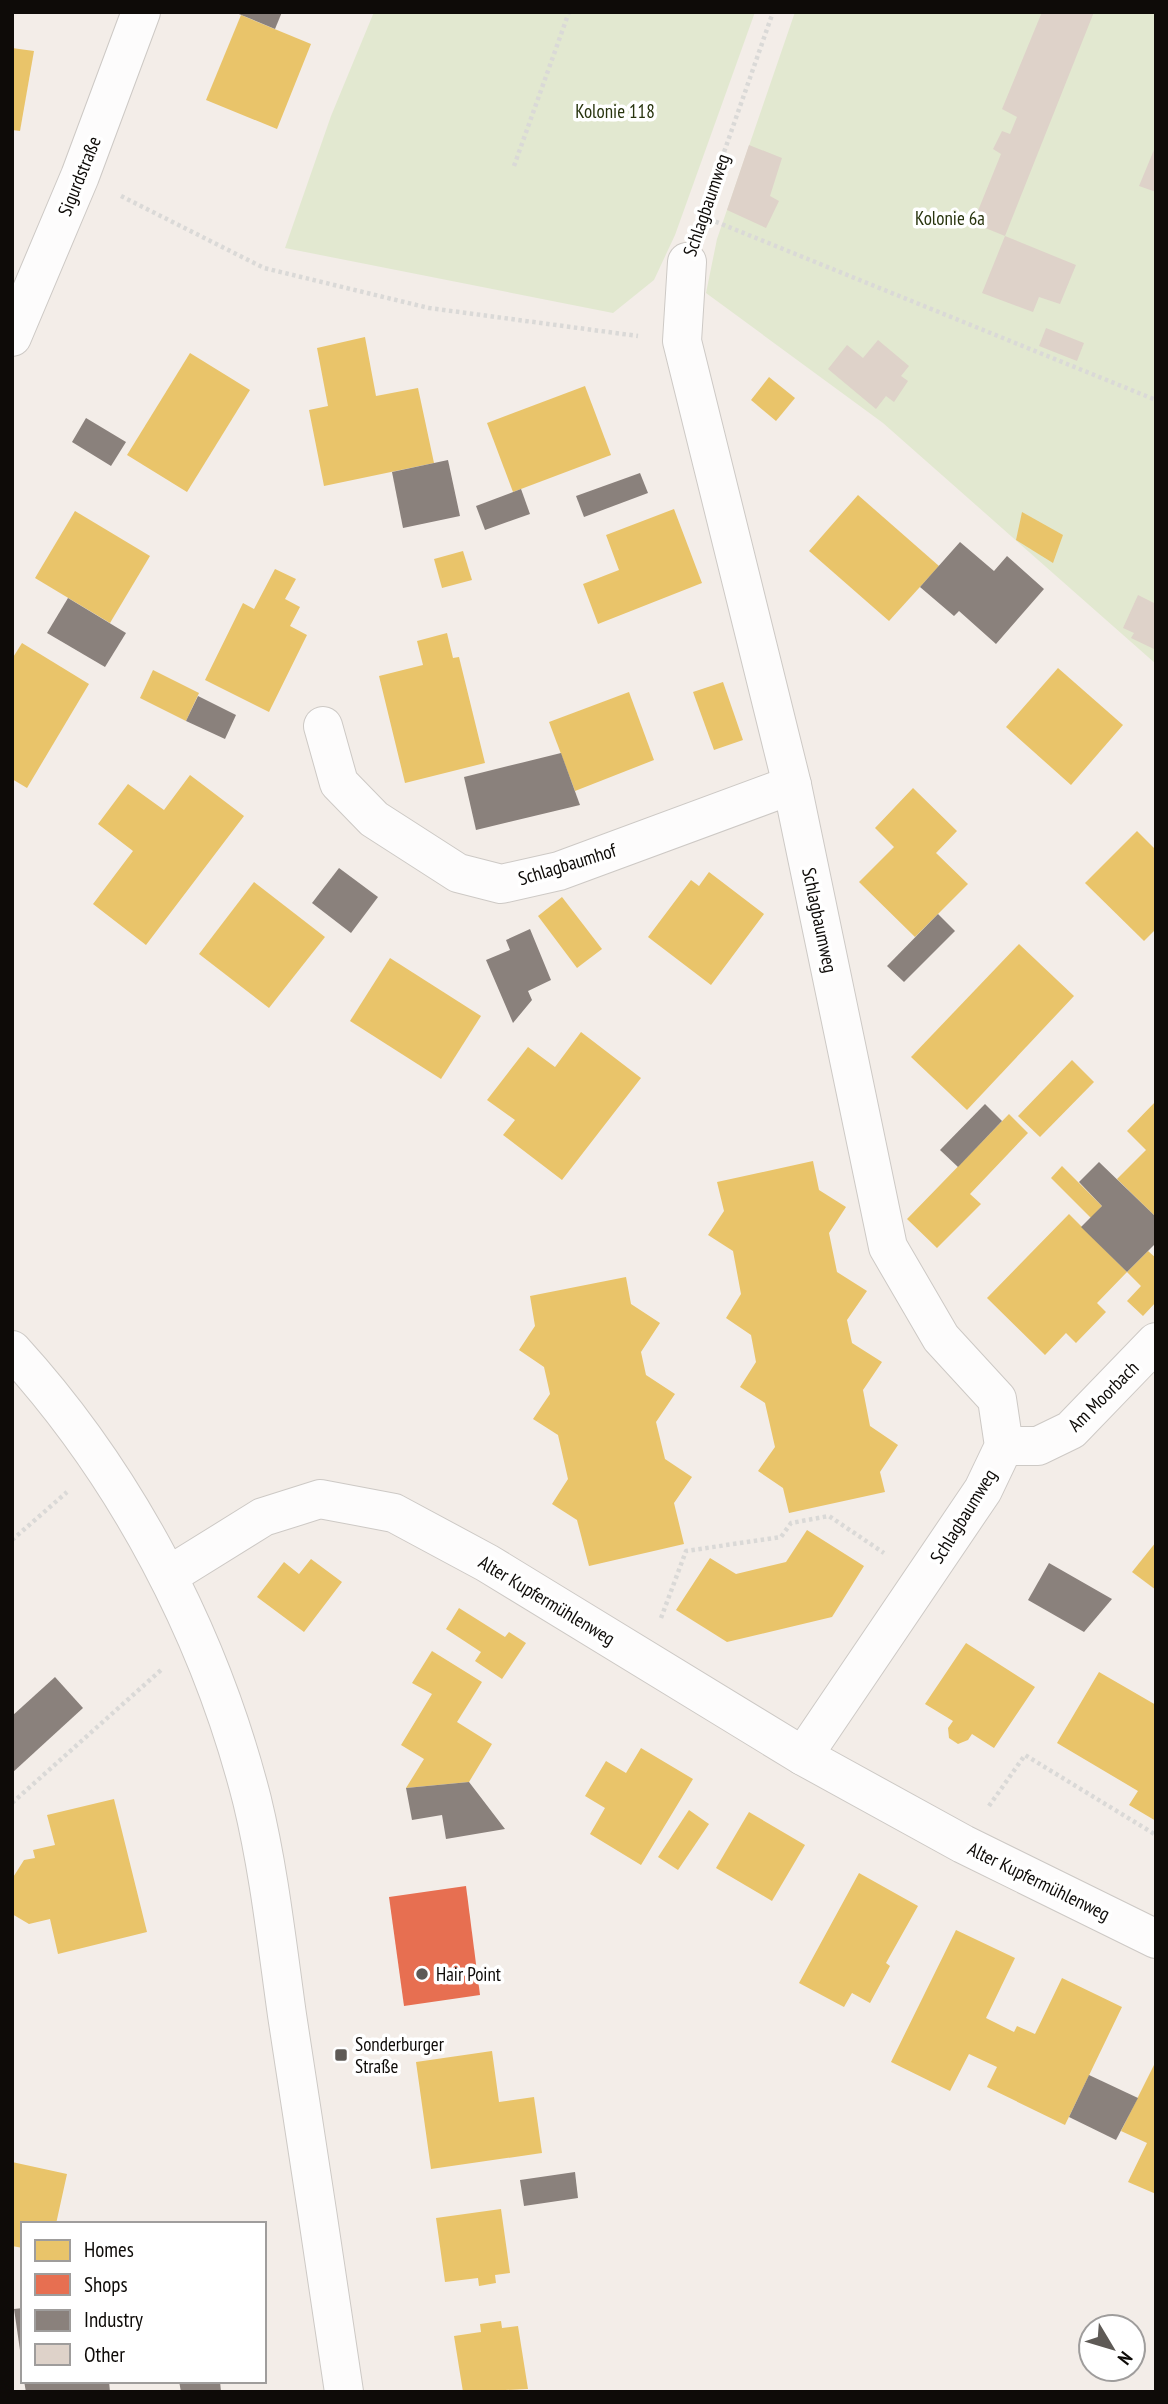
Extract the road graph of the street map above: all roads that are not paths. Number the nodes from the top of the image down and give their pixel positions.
1 (141, 12) edge
2 (687, 262) road end
3 (12, 337) edge
4 (323, 726) dead end
5 (792, 785) junction
6 (1156, 1342) edge
7 (12, 1350) edge
8 (1004, 1446) junction
9 (168, 1576) junction
10 (803, 1756) junction
11 (1156, 1938) edge
12 (344, 2392) edge

1 - 3 street, Sigurdstraße
2 - 5 street, Schlagbaumweg
4 - 5 street, Schlagbaumhof
5 - 8 street, Schlagbaumweg
6 - 8 street, Am Moorbach
7 - 9 street
8 - 10 street, Schlagbaumweg
9 - 10 street, Alter Kupfermühlenweg
9 - 12 street
10 - 11 street, Alter Kupfermühlenweg

